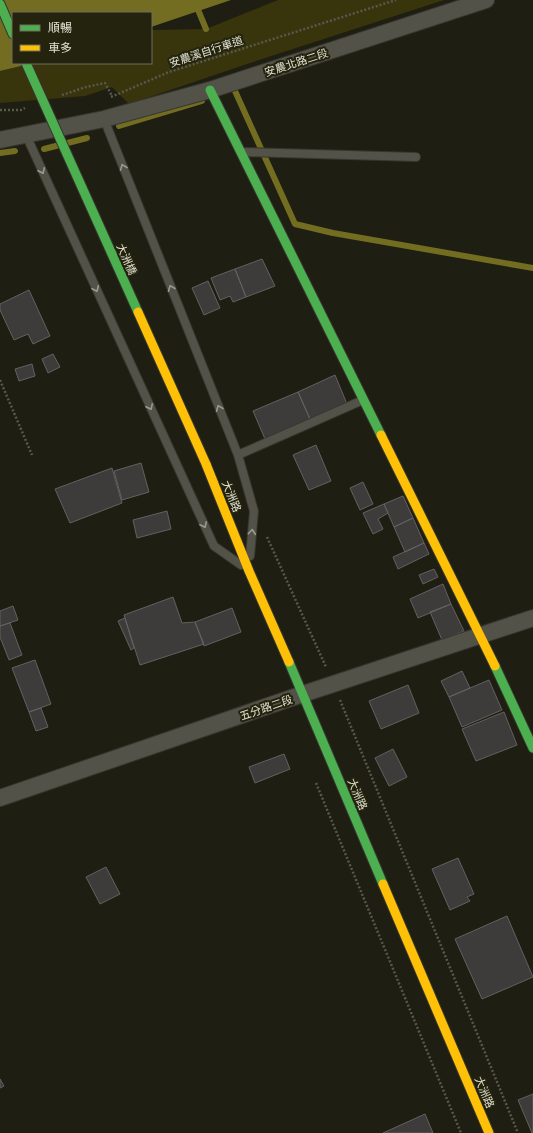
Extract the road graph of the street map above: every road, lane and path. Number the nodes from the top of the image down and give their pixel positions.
1 (396, 0) edge
2 (486, 0) edge
3 (0, 4) edge
4 (12, 32) edge
5 (26, 64) edge
6 (210, 90) junction
7 (112, 96) junction
8 (105, 100) dead end
9 (43, 102) junction
10 (104, 119) junction
11 (26, 135) junction
12 (0, 140) edge
13 (241, 152) junction
14 (416, 156) dead end
15 (0, 380) edge
16 (364, 400) junction
17 (32, 455) dead end
18 (238, 455) junction
19 (206, 464) joint
20 (254, 511) junction
21 (249, 571) junction
22 (533, 618) edge
23 (481, 636) junction
24 (334, 684) junction
25 (303, 694) junction
26 (533, 748) edge
27 (0, 798) edge
28 (490, 1133) edge
29 (518, 1133) edge

1 - 7 path, 安農溪自行車道
2 - 6 street, 安農北路二段
3 - 4 street
5 - 9 street, 大洲橋, bridge
6 - 10 street, 安農北路二段
6 - 13 street
7 - 8 path, 安農溪自行車道
7 - 9 path
9 - 19 street, 大洲橋, bridge
10 - 11 street, 安農北路二段
18 -> 10 lane
11 - 12 street, 安農北路二段
11 -> 21 lane
13 - 14 lane
13 - 16 street
15 - 17 path
16 - 18 lane
16 - 23 street
18 - 20 lane
19 - 21 street, 大洲路
21 -> 20 lane
20 - 24 path
21 - 25 street, 大洲路
22 - 23 street, 五分路二段
23 - 24 street, 五分路二段
23 - 26 street
24 - 25 street, 五分路二段
24 - 29 path
25 - 27 street, 五分路二段
25 - 28 street, 大洲路

